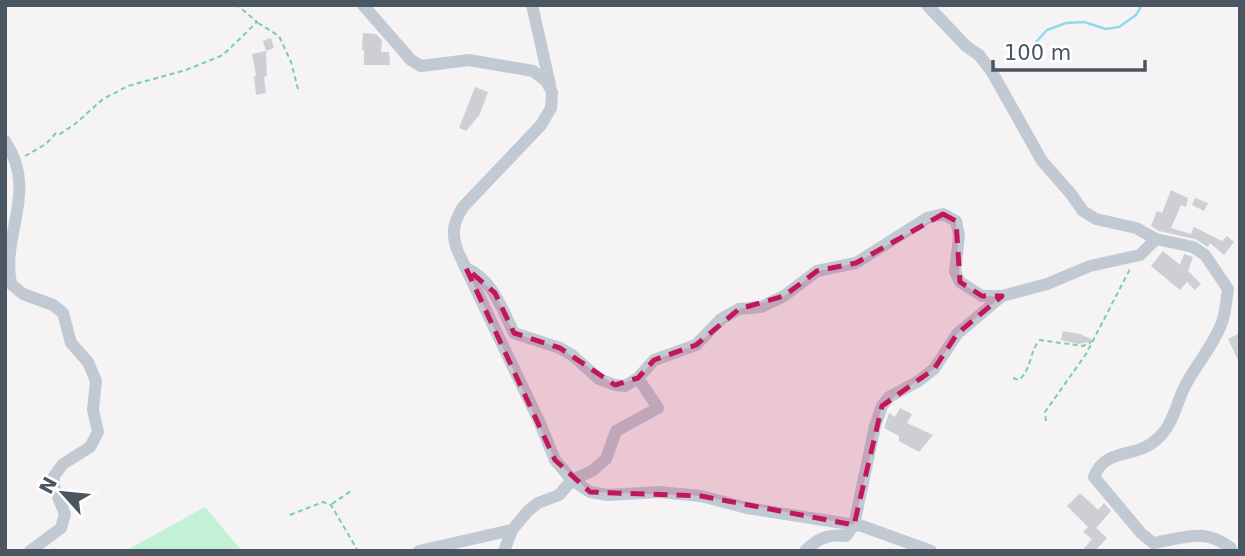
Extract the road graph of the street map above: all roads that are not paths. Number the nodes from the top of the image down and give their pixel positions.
1 (363, 5) edge
2 (532, 5) edge
3 (927, 5) edge
4 (552, 92) junction
5 (5, 141) edge
6 (1156, 239) junction
7 (466, 268) junction
8 (1234, 290) edge
9 (1002, 296) junction
10 (638, 378) junction
11 (572, 480) junction
12 (853, 525) junction
13 (512, 530) junction
14 (30, 551) edge
15 (419, 551) edge
16 (504, 551) edge
17 (805, 551) edge
18 (931, 551) edge
19 (1231, 551) edge

1 - 4 street
2 - 4 street
3 - 6 street
4 - 7 street
5 - 14 street
6 - 8 street
6 - 9 street
7 - 10 street
7 - 11 street
8 - 19 street
9 - 10 street
9 - 12 street
10 - 11 street
11 - 12 street
11 - 13 street
12 - 17 street
12 - 18 street
13 - 15 street
13 - 16 street

